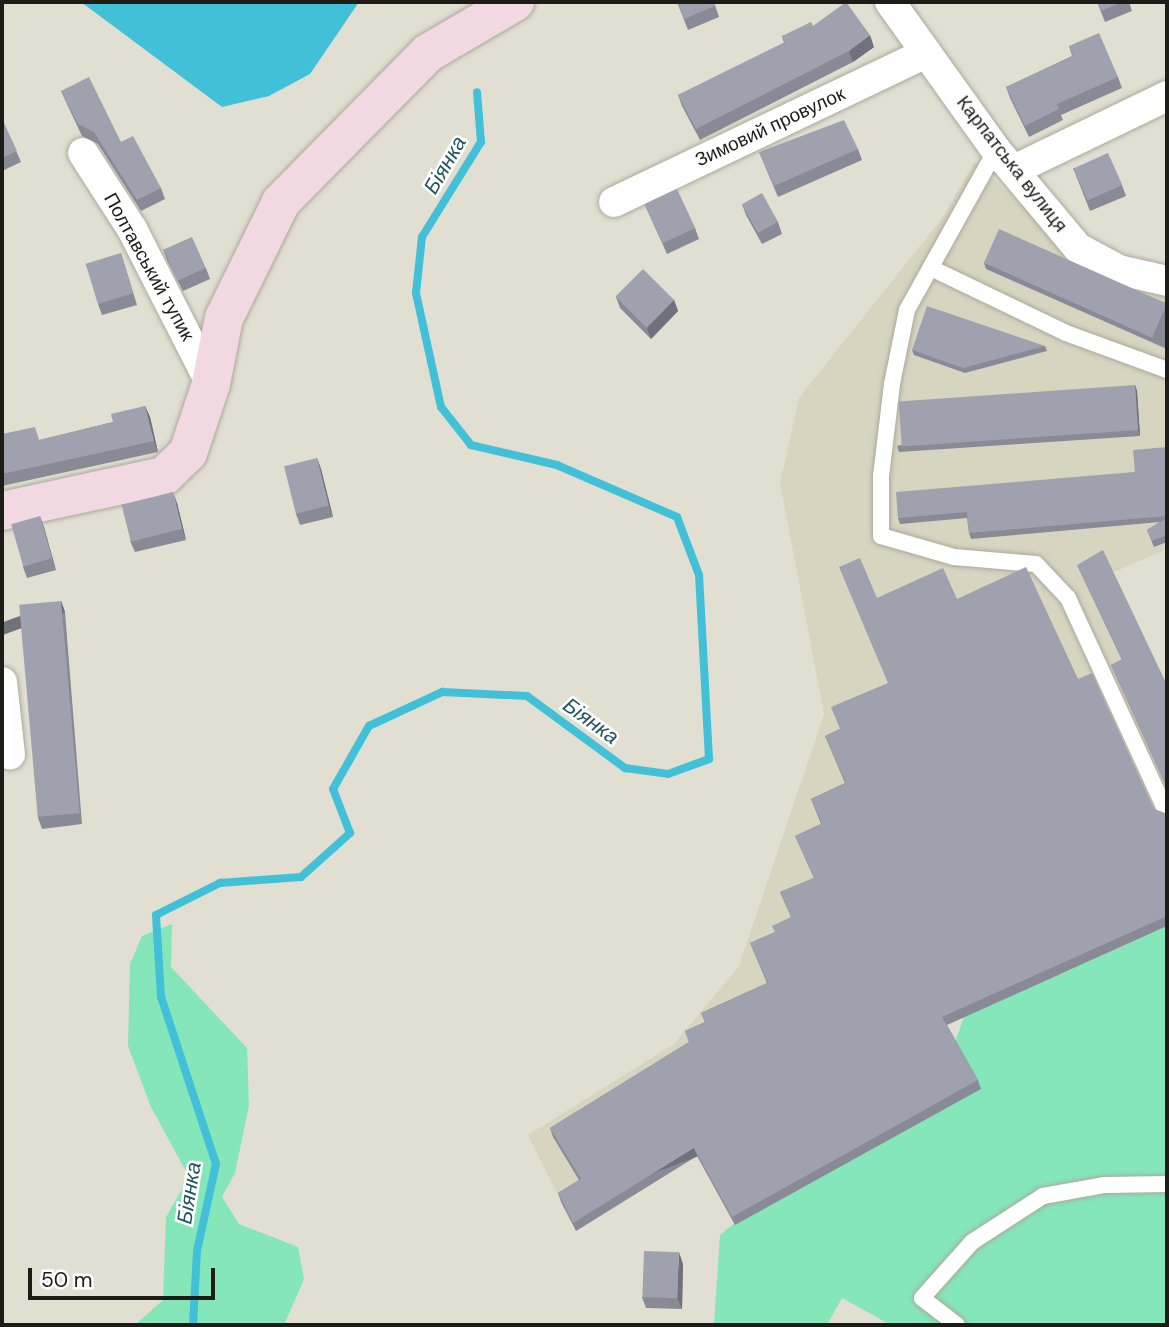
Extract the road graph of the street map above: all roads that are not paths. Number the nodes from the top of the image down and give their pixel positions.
1 (890, 2) edge
2 (510, 4) edge
3 (926, 53) junction
4 (1167, 96) edge
5 (83, 153) dead end
6 (1005, 160) junction
7 (614, 202) dead end
8 (931, 268) junction
9 (1167, 281) edge
10 (1167, 370) edge
11 (211, 384) junction
12 (2, 511) edge
13 (2, 682) edge
14 (10, 755) dead end
15 (1167, 813) edge
16 (1167, 1184) edge
17 (957, 1325) edge

1 - 3 street, Карпатська вулиця
2 - 11 street
3 - 6 street, Карпатська вулиця
3 - 7 street, Зимовий провулок
4 - 6 street
5 - 11 street, Полтавський тупик
6 - 8 lane
6 - 9 street, Карпатська вулиця
8 - 10 lane
8 - 15 lane
11 - 12 street
13 - 14 street
16 - 17 lane

